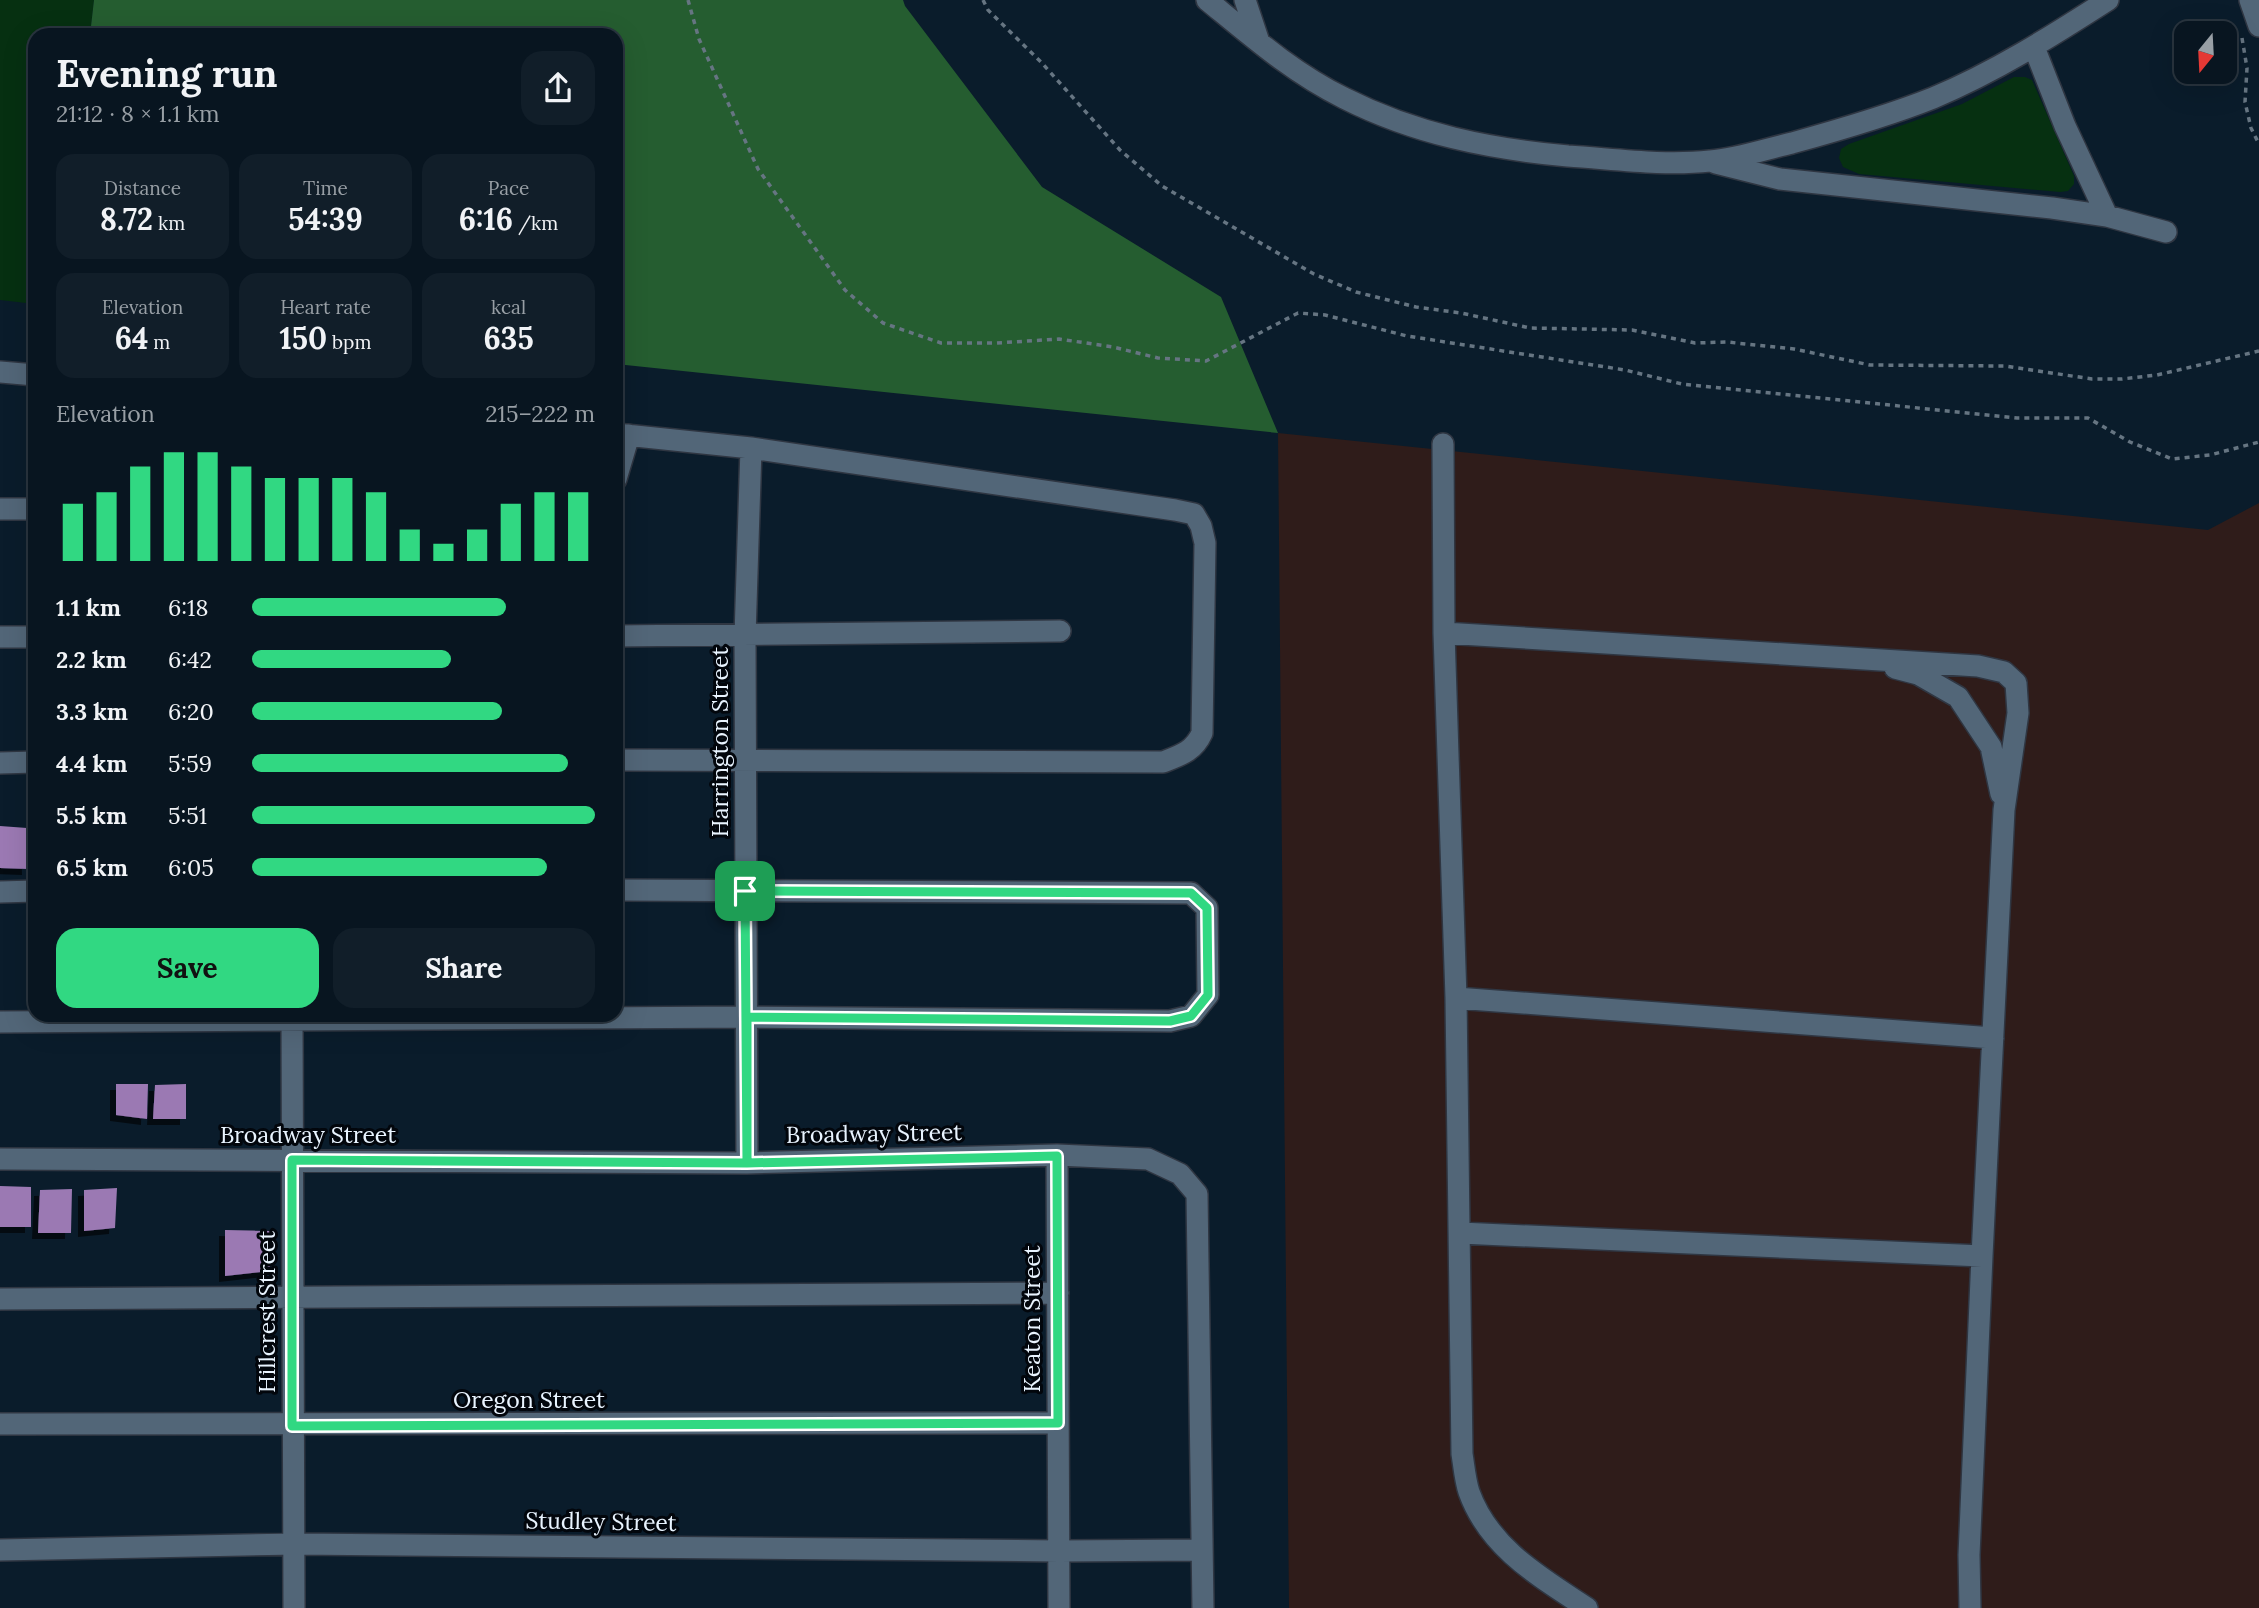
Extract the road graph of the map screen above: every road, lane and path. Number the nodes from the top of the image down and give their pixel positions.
1 (688, 0) edge
2 (983, 0) edge
3 (1207, 0) edge
4 (1245, 0) edge
5 (2108, 0) edge
6 (2250, 0) edge
7 (2249, 27) edge
8 (1259, 42) junction
9 (2034, 47) junction
10 (2259, 144) edge
11 (1712, 161) junction
12 (2107, 216) junction
13 (2166, 232) dead end
14 (2259, 351) edge
15 (0, 372) edge
16 (28, 374) edge
17 (623, 435) edge
18 (2259, 442) edge
19 (1443, 444) dead end
20 (751, 449) junction
21 (0, 509) edge
22 (28, 509) edge
23 (1060, 631) dead end
24 (1444, 632) junction
25 (623, 636) edge
26 (745, 636) junction
27 (0, 637) edge
28 (28, 638) edge
29 (1870, 660) junction
30 (623, 760) edge
31 (745, 760) junction
32 (28, 762) edge
33 (0, 763) edge
34 (2004, 810) junction
35 (623, 890) edge
36 (28, 891) edge
37 (745, 891) junction
38 (0, 892) edge
39 (1456, 998) junction
40 (623, 1017) edge
41 (747, 1017) junction
42 (0, 1022) edge
43 (28, 1022) edge
44 (292, 1022) edge
45 (1993, 1038) junction
46 (1057, 1156) junction
47 (0, 1159) edge
48 (292, 1160) junction
49 (747, 1163) junction
50 (1460, 1233) junction
51 (1982, 1256) junction
52 (1058, 1293) junction
53 (292, 1297) junction
54 (0, 1299) edge
55 (1058, 1423) junction
56 (0, 1424) edge
57 (292, 1426) junction
58 (296, 1544) junction
59 (0, 1550) edge
60 (1202, 1550) junction
61 (1059, 1551) junction
62 (294, 1608) edge
63 (1059, 1608) edge
64 (1203, 1608) edge
65 (1587, 1608) edge
66 (1970, 1608) edge

1 - 18 path
2 - 14 path
3 - 8 street
4 - 8 street
5 - 9 street
6 - 7 street
7 - 10 path
8 - 11 street
9 - 11 street
9 - 12 street
11 - 12 street
12 - 13 street
15 - 16 street
17 - 20 street
19 - 24 street
20 - 26 street, Harrington Street
20 - 31 street
21 - 22 street
23 - 26 street
24 - 29 street
24 - 39 street
25 - 26 street
26 - 31 street, Harrington Street
27 - 28 street
29 - 34 street
29 - 34 street
30 - 31 street
31 - 37 street, Harrington Street
32 - 33 street
34 - 45 street
35 - 37 street
36 - 38 street
37 - 41 street, Harrington Street
37 - 41 street
39 - 45 street
39 - 50 street
40 - 41 street
41 - 49 street, Harrington Street
42 - 43 street
44 - 48 street, Hillcrest Street
45 - 51 street
46 - 49 street, Broadway Street
46 - 52 street, Keaton Street
46 - 60 street, Broadway Street
47 - 48 street, Broadway Street
48 - 49 street, Broadway Street
48 - 53 street, Hillcrest Street
50 - 51 street
50 - 65 street
51 - 66 street
52 - 53 street
52 - 55 street, Keaton Street
53 - 54 street
53 - 57 street, Hillcrest Street
55 - 57 street, Oregon Street
55 - 61 street, Keaton Street
56 - 57 street, Oregon Street
57 - 58 street, Hillcrest Street
58 - 59 street, Studley Street
58 - 61 street, Studley Street
58 - 62 street, Hillcrest Street
60 - 61 street, Studley Street
60 - 64 street, Broadway Street
61 - 63 street, Keaton Street

